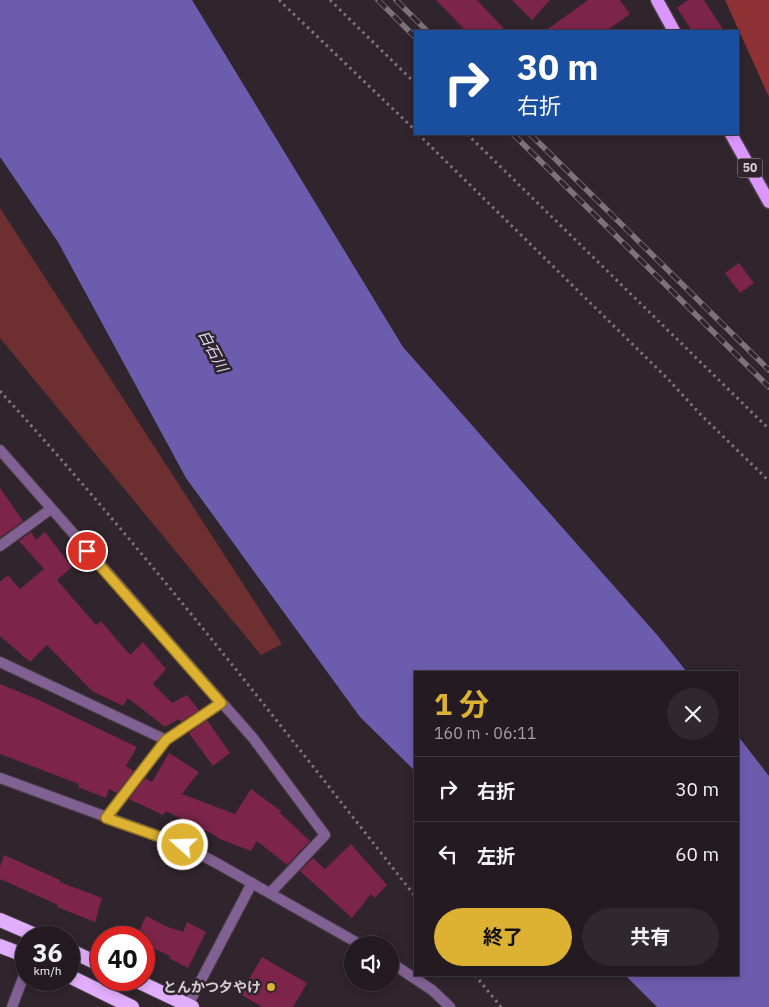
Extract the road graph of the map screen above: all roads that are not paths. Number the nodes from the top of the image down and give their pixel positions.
1 (657, 0) edge
2 (673, 30) edge
3 (732, 135) edge
4 (769, 202) edge
5 (0, 450) edge
6 (51, 509) junction
7 (0, 546) edge
8 (0, 662) edge
9 (221, 703) junction
10 (166, 740) junction
11 (0, 778) edge
12 (106, 818) junction
13 (252, 883) junction
14 (270, 893) junction
15 (0, 920) edge
16 (15, 926) edge
17 (345, 936) edge
18 (0, 946) edge
19 (15, 952) edge
20 (399, 968) edge
21 (80, 981) edge
22 (155, 989) edge
23 (18, 991) edge
24 (190, 1006) edge
25 (12, 1007) edge
26 (132, 1007) edge
27 (450, 1007) edge

1 - 2 main road
3 - 4 main road, 50
5 - 6 street
6 - 7 street
6 - 9 street
8 - 10 street
9 - 10 street
9 - 14 street
10 - 12 street
11 - 12 street
12 - 13 street
13 - 14 street
13 - 24 street
14 - 17 street
15 - 16 highway
18 - 19 highway
20 - 27 street
21 - 26 highway
22 - 24 highway
23 - 25 street

